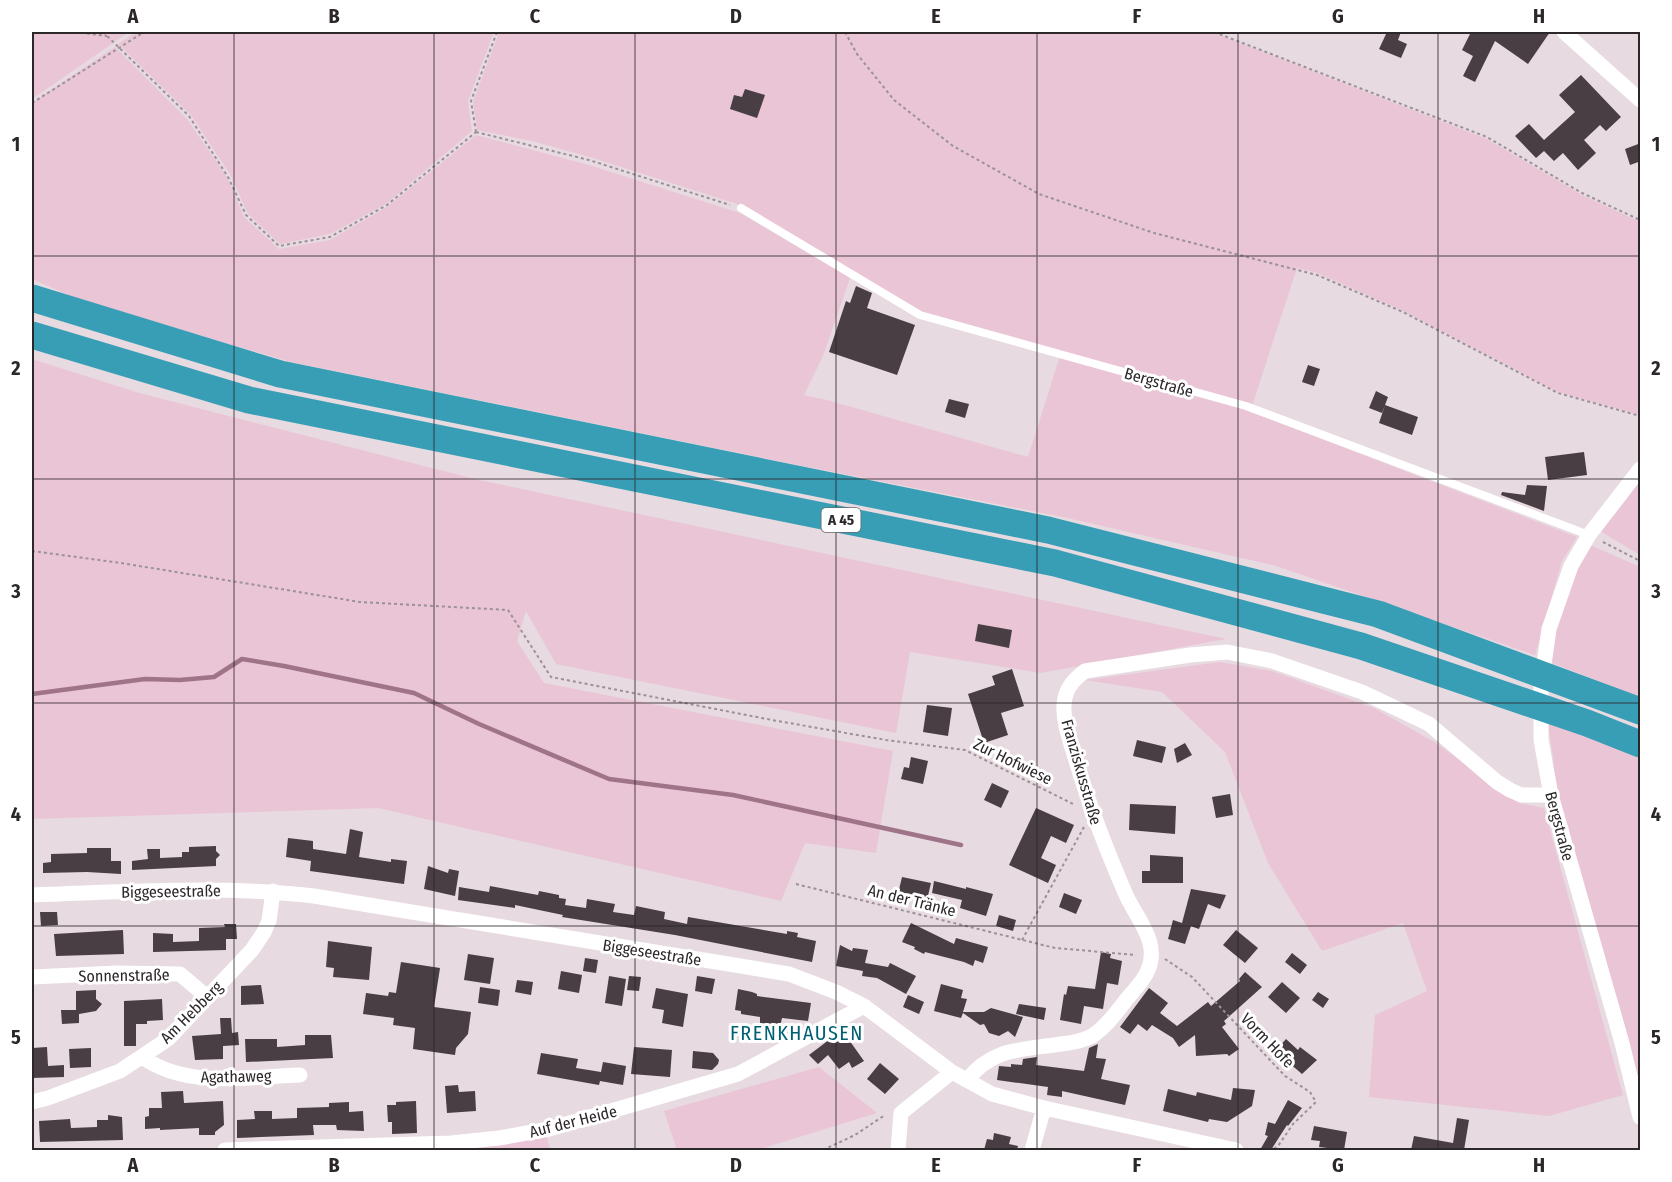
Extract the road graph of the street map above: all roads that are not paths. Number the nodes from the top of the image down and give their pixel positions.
1 (1564, 32) edge
2 (1641, 100) edge
3 (741, 208) road end
4 (32, 298) edge
5 (32, 335) edge
6 (1641, 469) edge
7 (1589, 535) junction
8 (1641, 711) edge
9 (1641, 744) edge
10 (1551, 795) junction
11 (273, 891) junction
12 (32, 895) edge
13 (32, 977) edge
14 (207, 997) junction
15 (864, 1006) junction
16 (142, 1057) junction
17 (952, 1072) junction
18 (300, 1075) dead end
19 (967, 1080) junction
20 (32, 1102) edge
21 (1044, 1108) junction
22 (1641, 1117) edge
23 (225, 1150) edge
24 (898, 1150) edge
25 (1032, 1150) edge
26 (1236, 1150) edge

1 - 2 street
3 - 7 lane, Bergstraße
4 - 8 highway, A 45
5 - 9 highway, A 45
6 - 7 street, Bergstraße
7 - 10 street, Bergstraße
10 - 19 street, Franziskusstraße
10 - 22 street, Bergstraße
11 - 12 street, Biggeseestraße
11 - 14 street, Am Hebberg
11 - 15 street, Biggeseestraße
13 - 14 street, Sonnenstraße
14 - 16 street, Am Hebberg
15 - 17 street, Biggeseestraße
15 - 23 street, Auf der Heide
16 - 18 street, Agathaweg
16 - 20 street, Am Hebberg
17 - 19 street, Biggeseestraße
17 - 24 street
19 - 21 street, Biggeseestraße
21 - 25 street
21 - 26 street, Biggeseestraße

